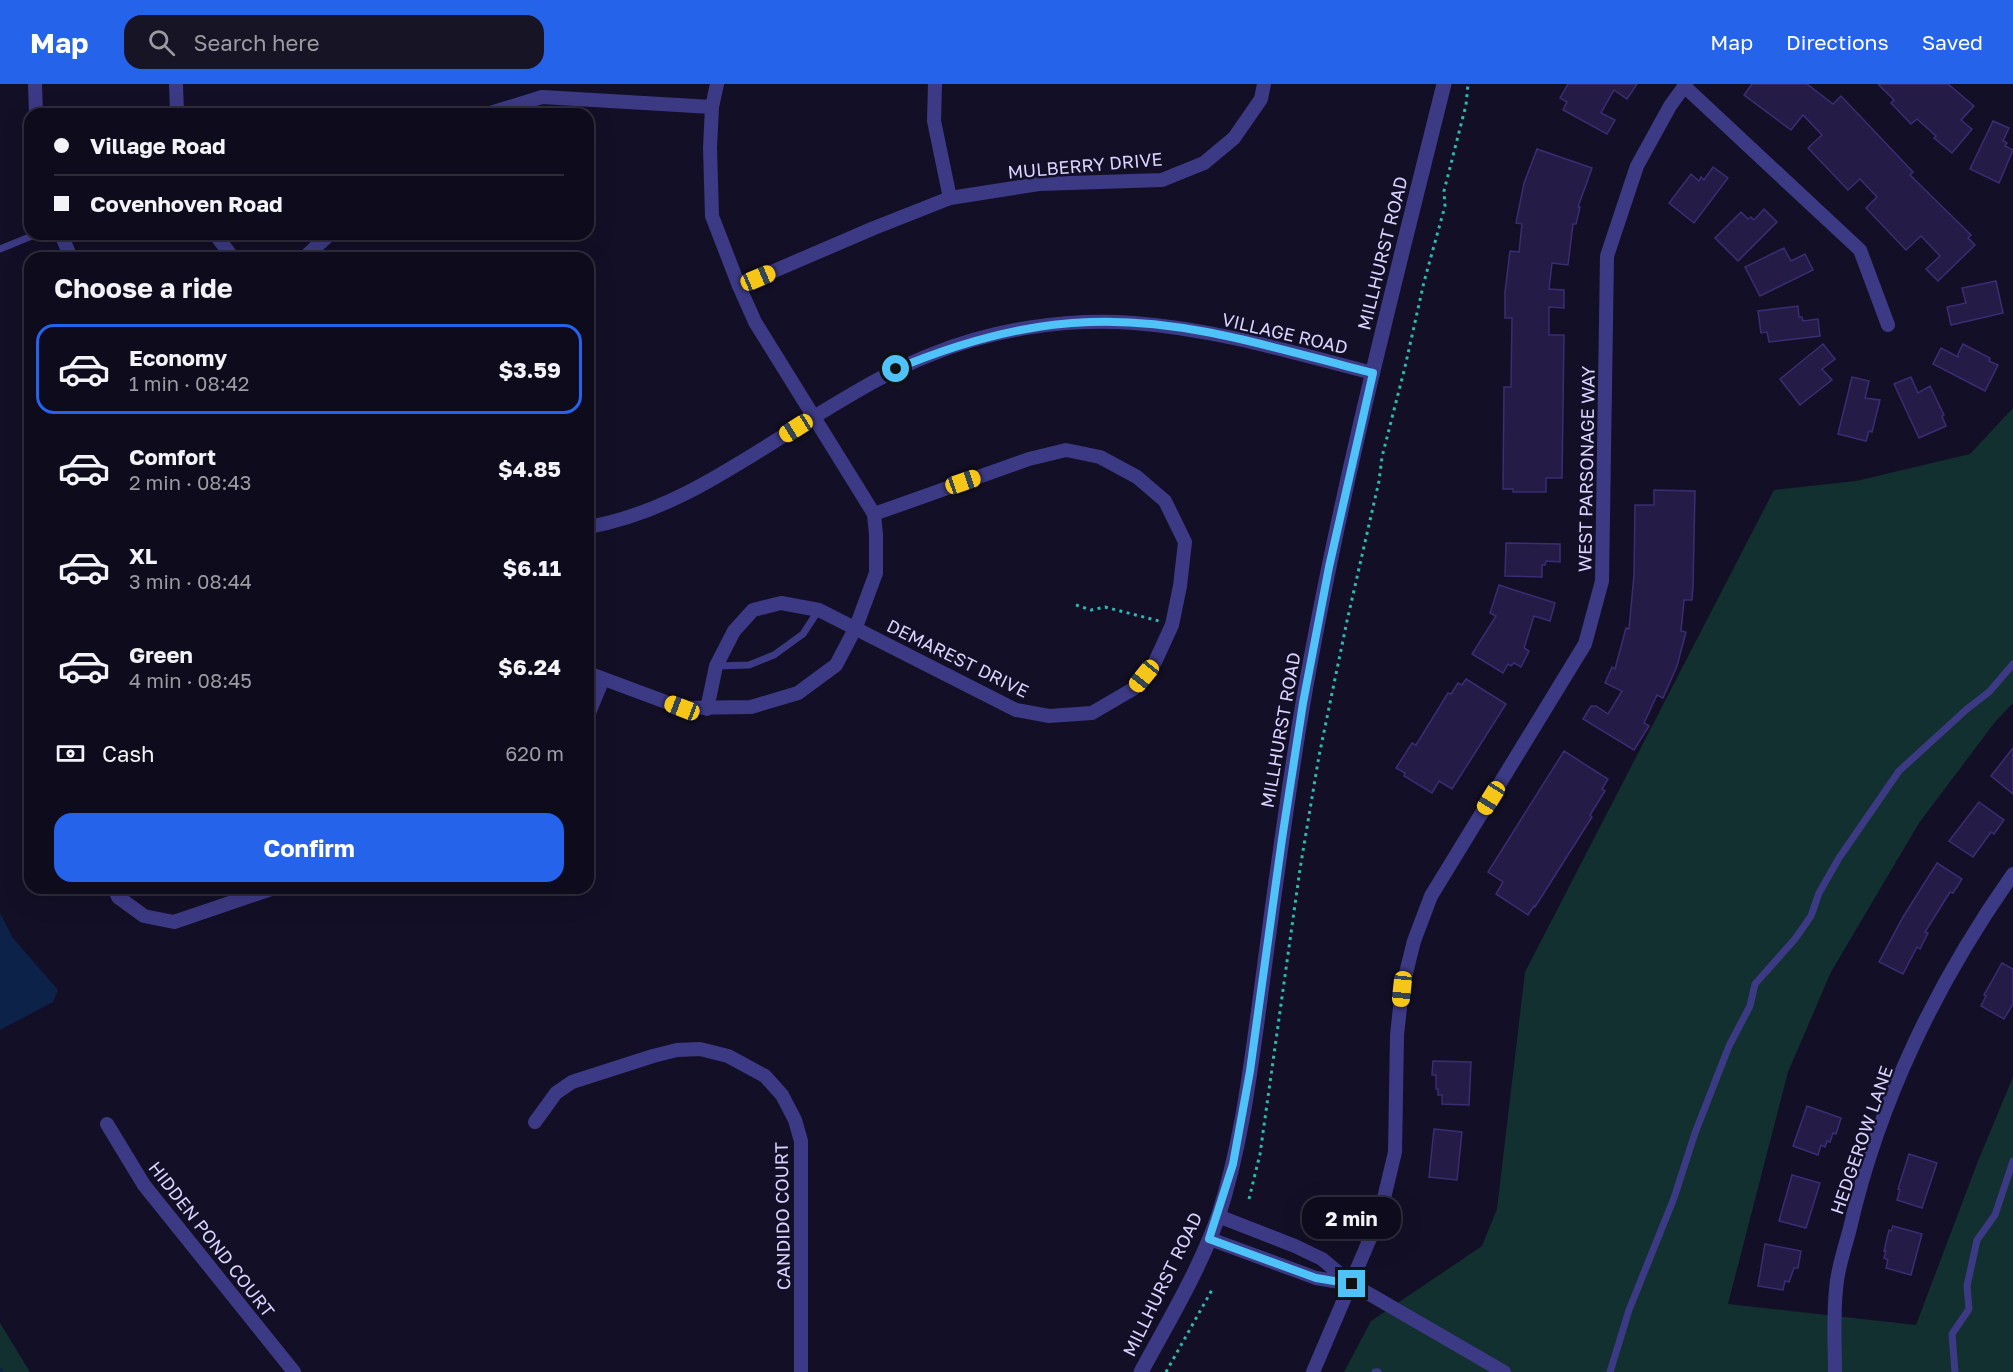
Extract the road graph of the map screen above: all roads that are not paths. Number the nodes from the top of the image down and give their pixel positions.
1 (35, 84) edge
2 (176, 84) edge
3 (717, 84) edge
4 (935, 84) edge
5 (1264, 84) edge
6 (1444, 84) edge
7 (1685, 85) edge
8 (712, 106) junction
9 (36, 108) edge
10 (177, 108) edge
11 (506, 108) edge
12 (950, 198) junction
13 (24, 239) edge
14 (324, 240) edge
15 (0, 249) edge
16 (310, 252) edge
17 (739, 286) junction
18 (1888, 325) dead end
19 (1373, 373) junction
20 (813, 417) junction
21 (874, 514) junction
22 (594, 525) edge
23 (819, 610) junction
24 (856, 627) junction
25 (2013, 664) edge
26 (716, 666) junction
27 (594, 675) edge
28 (603, 679) junction
29 (594, 701) edge
30 (707, 709) junction
31 (2013, 874) edge
32 (117, 894) edge
33 (256, 894) edge
34 (535, 1122) dead end
35 (107, 1124) dead end
36 (2013, 1161) edge
37 (1218, 1216) junction
38 (1209, 1239) junction
39 (1352, 1284) junction
40 (294, 1372) edge
41 (801, 1372) edge
42 (1141, 1372) edge
43 (1313, 1372) edge
44 (1501, 1372) edge
45 (1610, 1372) edge
46 (1835, 1372) edge
47 (1955, 1372) edge

1 - 9 street
2 - 10 street
3 - 8 street
4 - 12 street
5 - 12 street, MULBERRY DRIVE
6 - 19 street, MILLHURST ROAD
7 - 18 street
7 - 39 street, WEST PARSONAGE WAY
8 - 11 street
8 - 17 street
12 - 17 street, MULBERRY DRIVE
13 - 15 lane
14 - 16 street
17 - 20 street
19 - 20 street, VILLAGE ROAD
19 - 37 street, MILLHURST ROAD
20 - 21 street
20 - 22 street, VILLAGE ROAD
21 - 24 street
21 - 24 street, DEMAREST DRIVE
23 - 24 street, DEMAREST DRIVE
23 - 26 lane
23 - 26 street, DEMAREST DRIVE
24 - 30 street
25 - 45 lane
26 - 30 street, DEMAREST DRIVE
27 - 28 street
28 - 29 street
28 - 30 street
31 - 46 street, HEDGEROW LANE
32 - 33 street
34 - 41 street, CANDIDO COURT
35 - 40 street, HIDDEN POND COURT
36 - 47 lane
37 - 38 street, MILLHURST ROAD
37 - 39 street
38 - 39 street
38 - 42 street, MILLHURST ROAD
39 - 43 street, WEST PARSONAGE WAY
39 - 44 street

